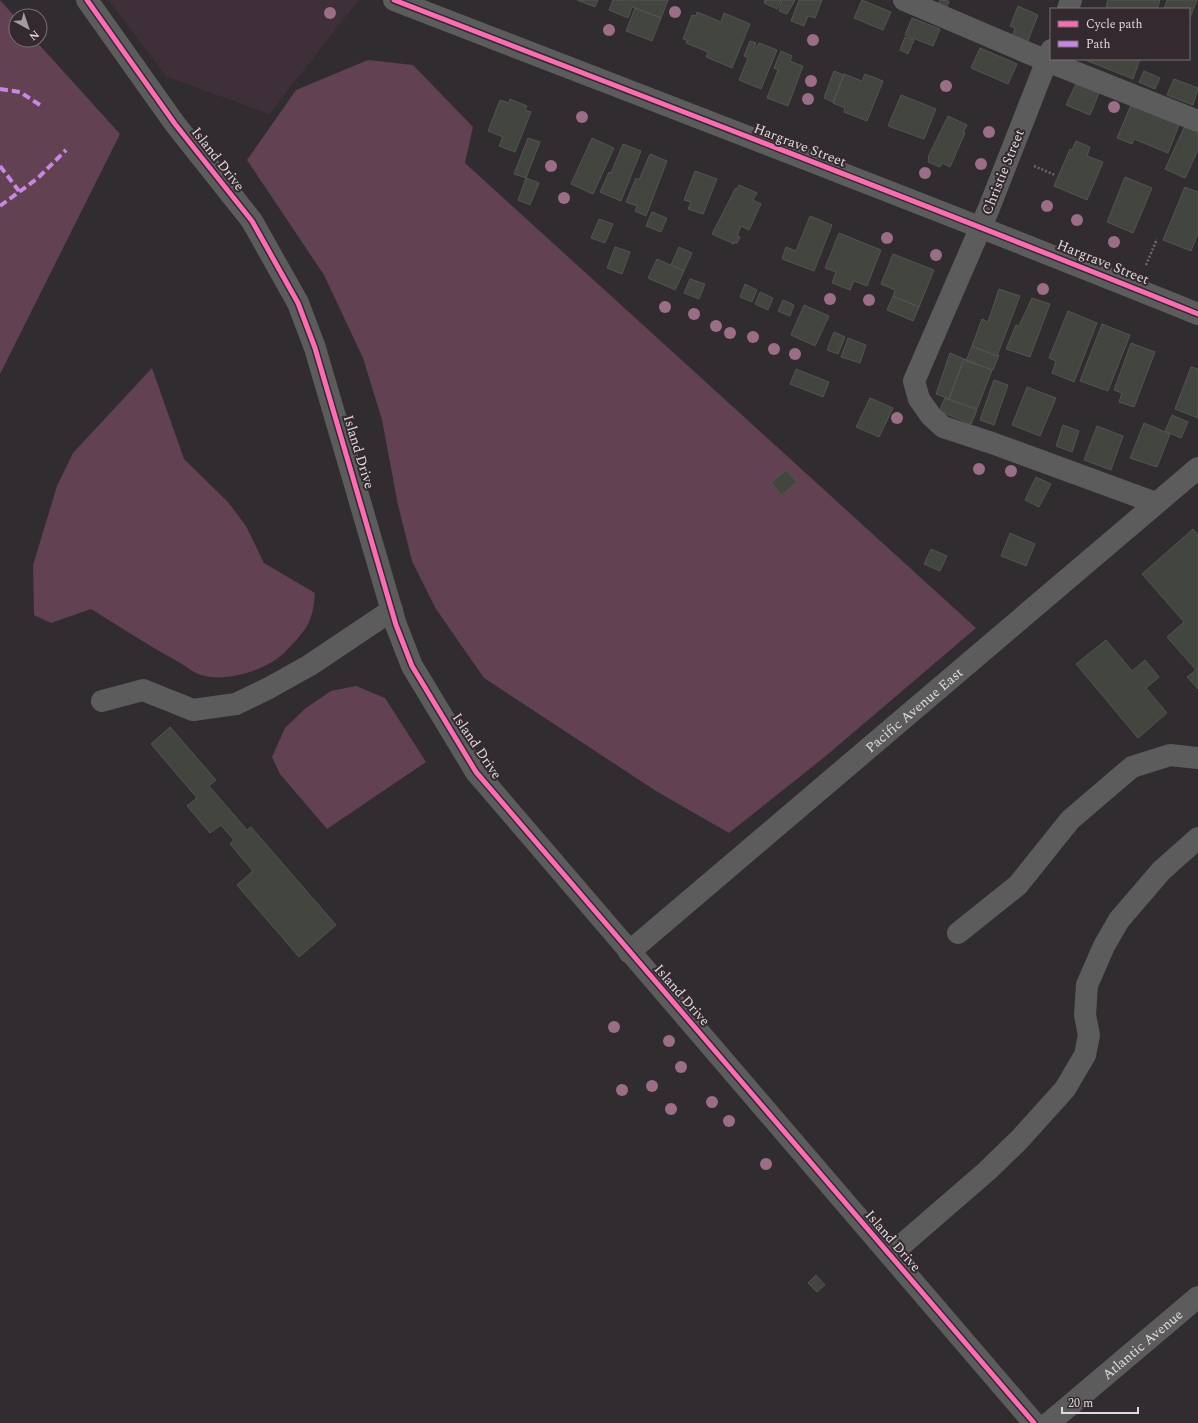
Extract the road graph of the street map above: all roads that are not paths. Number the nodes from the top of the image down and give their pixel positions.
1 (87, 0) edge
2 (394, 0) edge
3 (904, 0) edge
4 (1049, 56) edge
5 (1058, 60) edge
6 (1198, 121) edge
7 (980, 228) junction
8 (1198, 314) edge
9 (1198, 468) edge
10 (1156, 504) junction
11 (392, 610) junction
12 (102, 701) dead end
13 (1198, 758) edge
14 (1198, 838) edge
15 (958, 932) dead end
16 (629, 952) junction
17 (890, 1255) junction
18 (1198, 1297) edge
19 (1034, 1423) edge
20 (1049, 1423) edge

1 - 11 street, Island Drive
2 - 7 street, Hargrave Street
3 - 4 street
4 - 7 street, Christie Street
5 - 6 street
7 - 8 street, Hargrave Street
7 - 10 street, Christie Street
9 - 10 street, Pacific Avenue East
10 - 16 street, Pacific Avenue East
11 - 12 street
11 - 16 street, Island Drive
13 - 15 street
14 - 17 street
16 - 17 street, Island Drive
17 - 19 street, Island Drive
18 - 20 street, Atlantic Avenue

